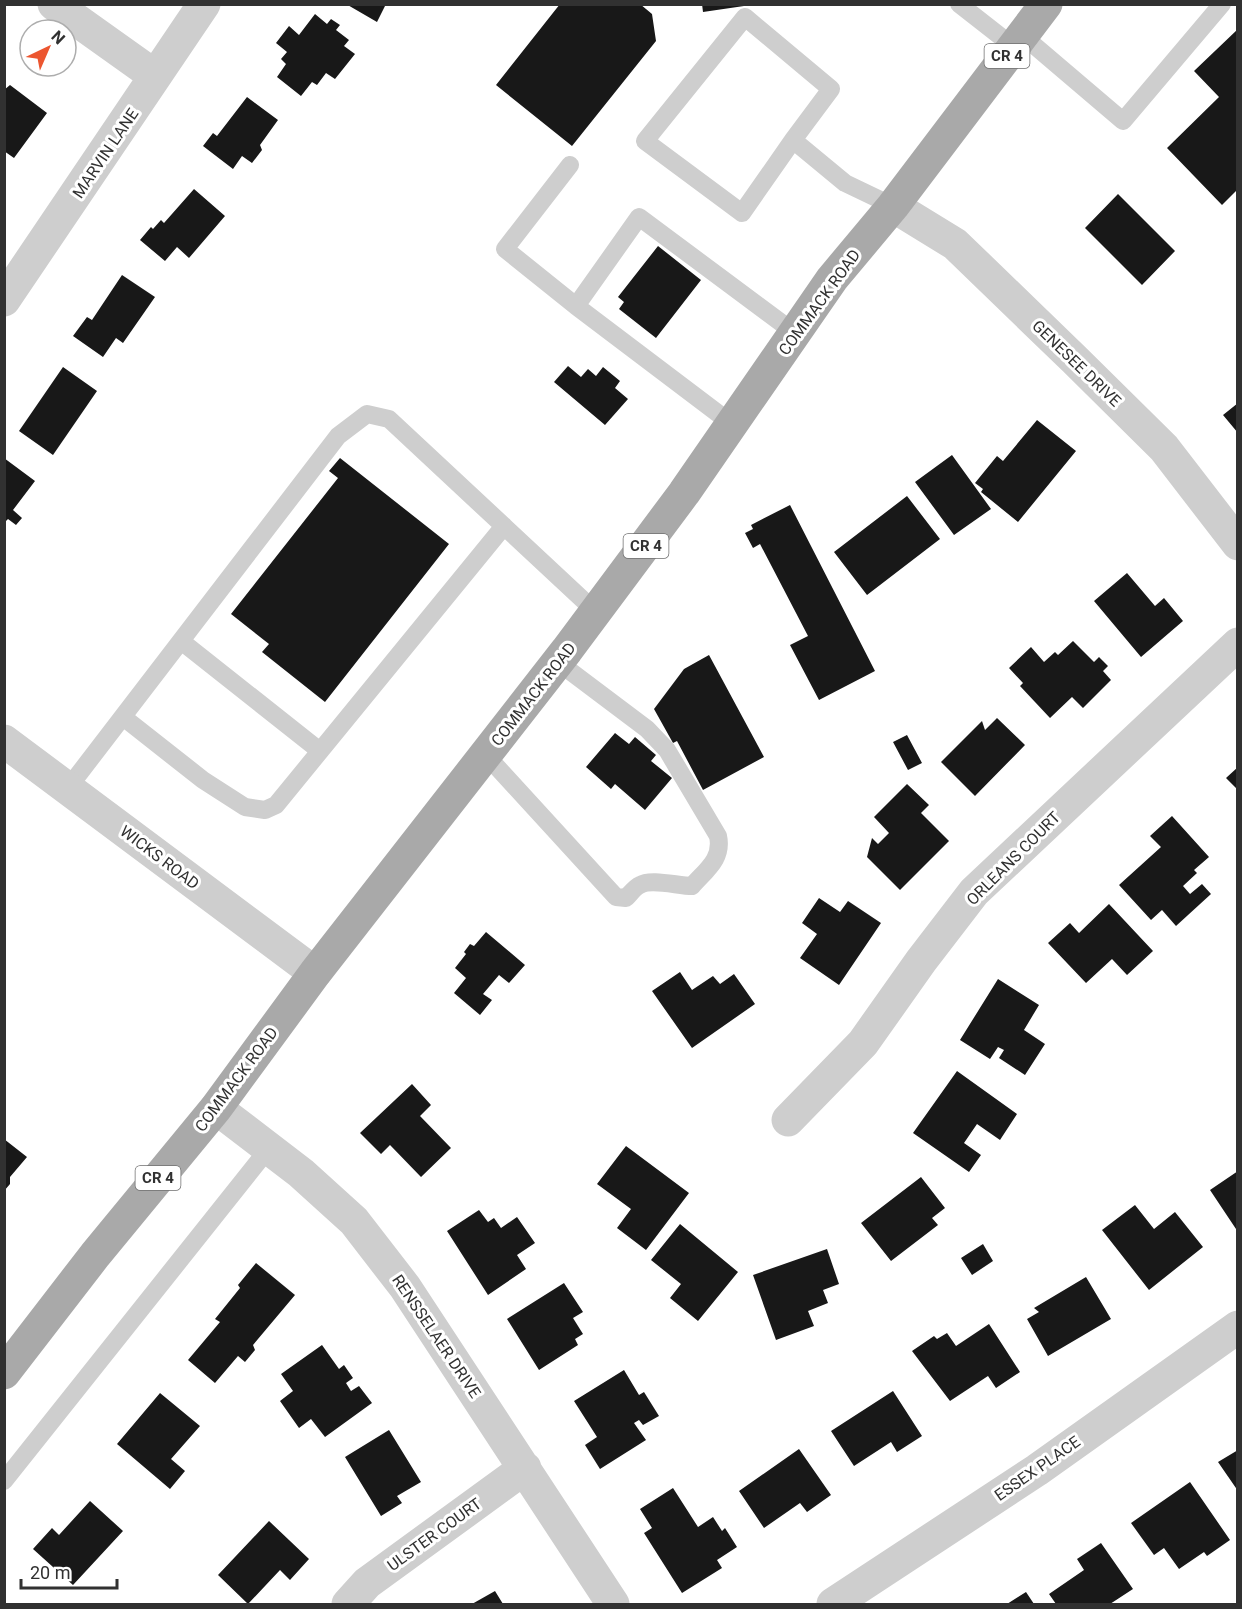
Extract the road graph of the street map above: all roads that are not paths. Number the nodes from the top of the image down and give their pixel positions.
1 (54, 4) edge
2 (204, 4) edge
3 (959, 4) edge
4 (1046, 4) edge
5 (1222, 4) edge
6 (1018, 41) junction
7 (155, 76) junction
8 (793, 140) junction
9 (570, 165) dead end
10 (893, 207) junction
11 (4, 300) edge
12 (576, 306) junction
13 (795, 333) junction
14 (732, 424) junction
15 (504, 526) junction
16 (1238, 544) edge
17 (596, 612) junction
18 (181, 641) junction
19 (1238, 644) edge
20 (558, 662) junction
21 (123, 717) junction
22 (4, 741) edge
23 (320, 751) junction
24 (486, 755) junction
25 (68, 788) junction
26 (315, 973) junction
27 (216, 1108) junction
28 (788, 1120) dead end
29 (269, 1148) junction
30 (1238, 1327) edge
31 (4, 1373) edge
32 (525, 1468) junction
33 (4, 1481) edge
34 (348, 1605) edge
35 (614, 1605) edge
36 (833, 1605) edge

1 - 7 street
2 - 7 street, MARVIN LANE
3 - 6 lane
4 - 6 main road, COMMACK ROAD / CR 4
5 - 6 lane
6 - 10 main road, COMMACK ROAD / CR 4
7 - 11 street, MARVIN LANE
8 - 8 lane
8 - 10 lane
9 - 12 lane
10 - 13 main road, COMMACK ROAD / CR 4
10 - 16 street, GENESEE DRIVE
12 - 13 lane
12 - 14 lane
13 - 14 main road, COMMACK ROAD / CR 4
14 - 17 main road, COMMACK ROAD / CR 4
15 - 17 lane
15 - 18 lane
15 - 23 lane
17 - 20 main road, COMMACK ROAD / CR 4
18 - 21 lane
18 - 23 lane
19 - 28 street, ORLEANS COURT
20 - 24 main road, COMMACK ROAD / CR 4
20 - 24 lane
21 - 23 lane
21 - 25 lane
22 - 25 street, WICKS ROAD
24 - 26 main road, COMMACK ROAD / CR 4
25 - 26 street, WICKS ROAD
26 - 27 main road, COMMACK ROAD / CR 4
27 - 29 street, RENSSELAER DRIVE
27 - 31 main road, COMMACK ROAD / CR 4
29 - 32 street, RENSSELAER DRIVE
29 - 33 lane
30 - 36 street, ESSEX PLACE
32 - 34 street, ULSTER COURT
32 - 35 street, RENSSELAER DRIVE

